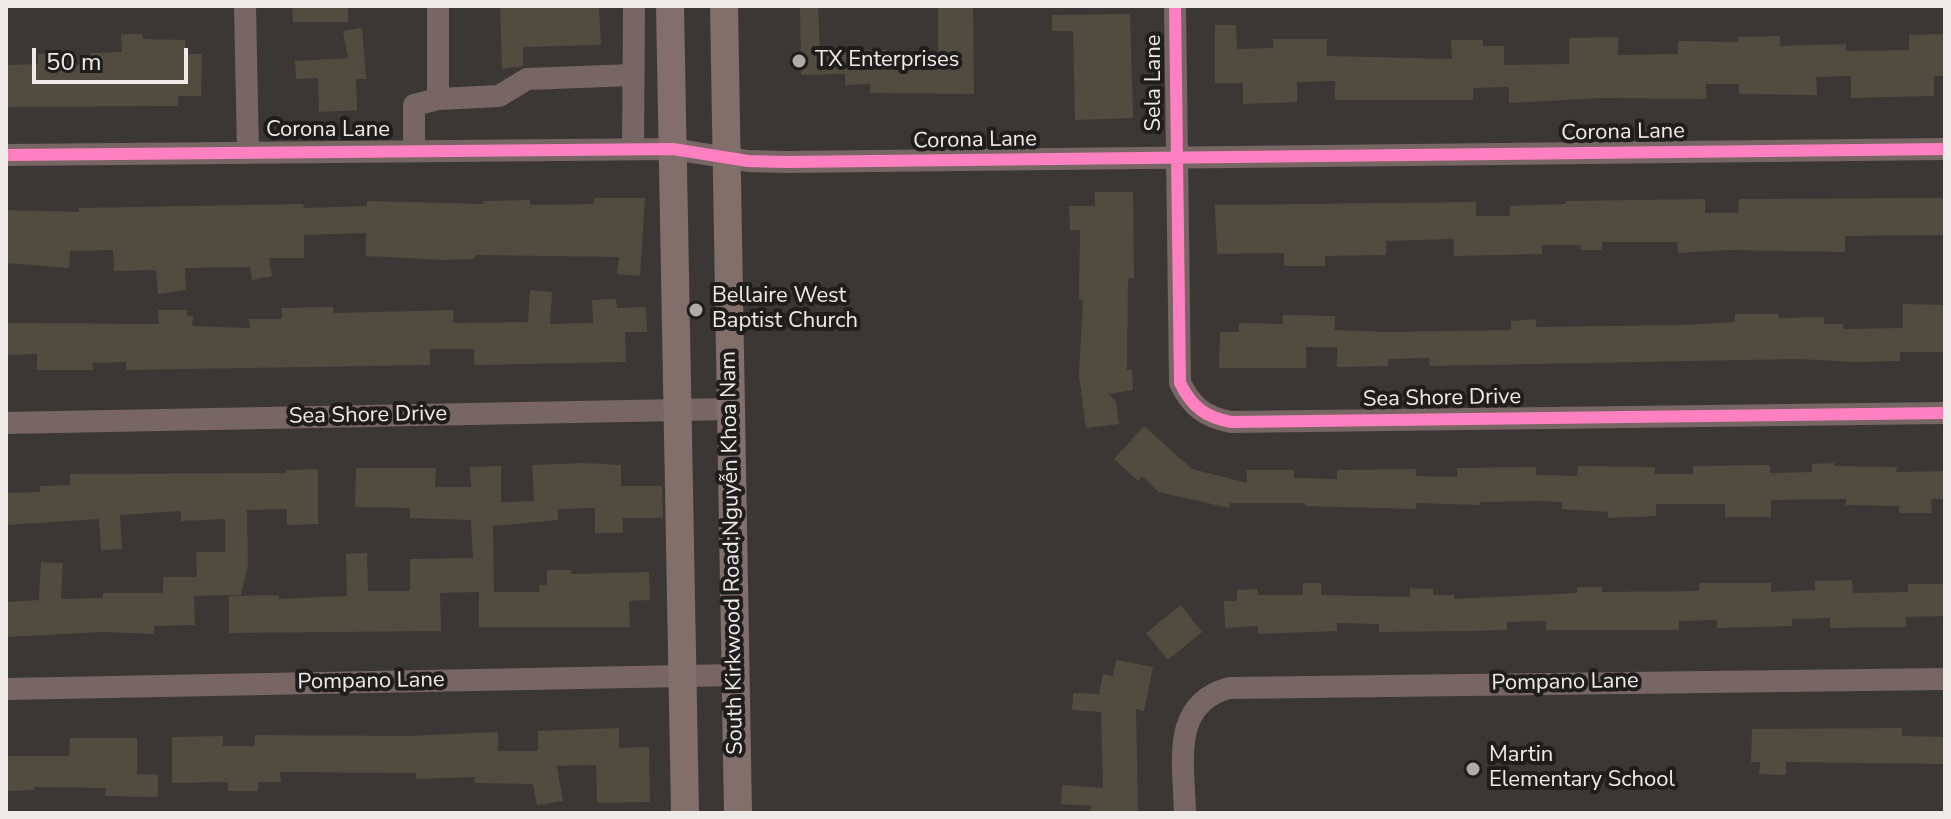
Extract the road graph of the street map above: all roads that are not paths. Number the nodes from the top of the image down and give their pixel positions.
1 (245, 6) edge
2 (438, 6) edge
3 (634, 6) edge
4 (670, 6) edge
5 (724, 6) edge
6 (1175, 6) edge
7 (632, 75) junction
8 (438, 99) junction
9 (633, 149) junction
10 (673, 149) junction
11 (1945, 149) edge
12 (414, 151) junction
13 (248, 152) junction
14 (6, 155) edge
15 (724, 158) junction
16 (1175, 159) junction
17 (730, 409) junction
18 (677, 410) junction
19 (1945, 413) edge
20 (6, 423) edge
21 (736, 675) junction
22 (683, 676) junction
23 (1945, 679) edge
24 (6, 689) edge
25 (685, 813) edge
26 (738, 813) edge
27 (1185, 813) edge

1 - 13 street
2 - 8 street
3 - 7 street
4 - 10 main road
5 - 15 main road, South Kirkwood Road;Nguyễn Khoa Nam
6 - 16 street, Sela Lane
7 - 8 street
7 - 9 street
8 - 12 street
9 - 10 street, Corona Lane
9 - 12 street, Corona Lane
10 - 15 street, Corona Lane
10 - 18 main road
11 - 16 street, Corona Lane
12 - 13 street, Corona Lane
13 - 14 street, Corona Lane
15 - 16 street, Corona Lane
15 - 17 main road, South Kirkwood Road;Nguyễn Khoa Nam
16 - 19 street, Sea Shore Drive
17 - 18 street, Sea Shore Drive
17 - 21 main road, South Kirkwood Road;Nguyễn Khoa Nam
18 - 20 street, Sea Shore Drive
18 - 22 main road
21 - 22 street, Pompano Lane
21 - 26 main road, South Kirkwood Road;Nguyễn Khoa Nam
22 - 24 street, Pompano Lane
22 - 25 main road
23 - 27 street, Pompano Lane

